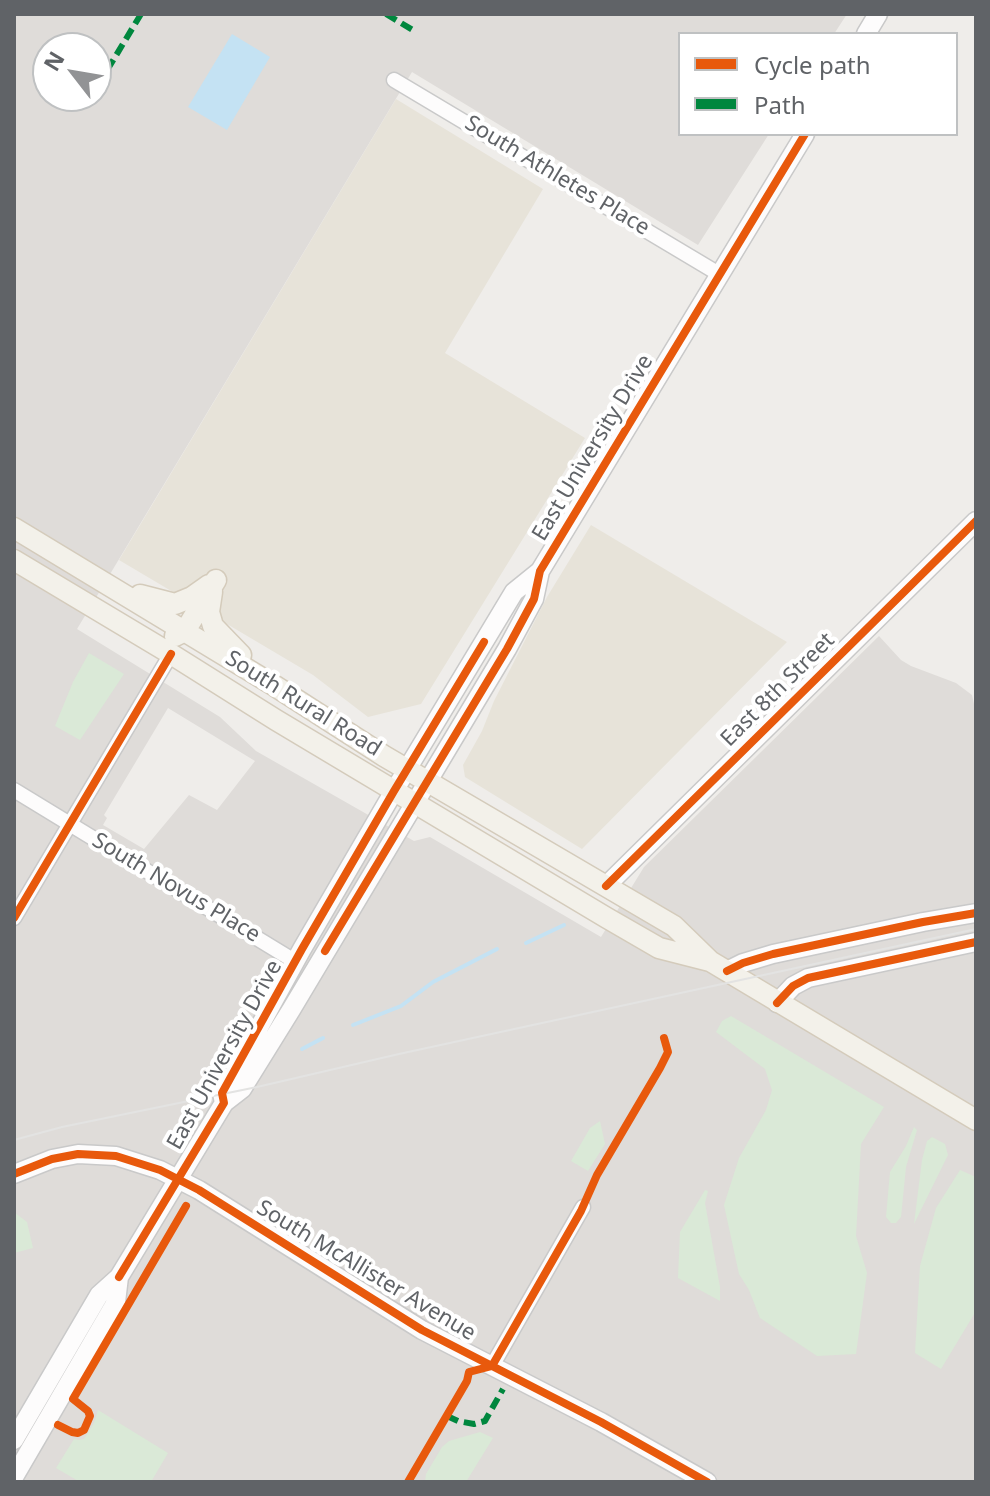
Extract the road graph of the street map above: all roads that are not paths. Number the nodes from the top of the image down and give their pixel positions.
1 (878, 14) edge
2 (867, 32) edge
3 (394, 80) dead end
4 (804, 136) edge
5 (719, 274) junction
6 (976, 521) edge
7 (14, 528) edge
8 (14, 560) edge
9 (540, 571) junction
10 (216, 580) junction
11 (110, 586) junction
12 (74, 597) junction
13 (185, 631) junction
14 (171, 654) junction
15 (275, 686) junction
16 (408, 770) junction
17 (428, 782) junction
18 (14, 790) edge
19 (394, 791) junction
20 (414, 803) junction
21 (70, 823) junction
22 (606, 886) junction
23 (976, 913) edge
24 (14, 918) edge
25 (976, 942) edge
26 (296, 962) junction
27 (718, 966) junction
28 (777, 1003) junction
29 (224, 1103) junction
30 (976, 1120) edge
31 (14, 1174) edge
32 (177, 1178) junction
33 (583, 1207) dead end
34 (119, 1277) junction
35 (492, 1366) junction
36 (14, 1440) edge
37 (14, 1477) edge
38 (707, 1482) edge

1 - 2 main road
3 - 5 street, South Athletes Place
4 - 5 main road, East University Drive
5 - 9 main road, East University Drive
6 - 22 main road, East 8th Street
7 - 11 main road, South Rural Road
8 - 12 main road, South Rural Road
9 - 16 main road, East University Drive
9 - 17 main road, East University Drive
10 - 11 main road
10 - 13 main road
10 - 15 main road
11 - 13 main road, South Rural Road
12 - 13 main road
12 - 14 main road, South Rural Road
13 - 15 main road, South Rural Road
14 - 19 main road, South Rural Road
14 - 21 street
15 - 16 main road, South Rural Road
16 - 17 main road, South Rural Road
16 - 19 main road, East University Drive
17 - 20 main road, East University Drive
17 - 22 main road, South Rural Road
18 - 21 street, South Novus Place
19 - 20 main road, South Rural Road
19 - 26 main road, East University Drive
20 - 27 main road, South Rural Road
20 - 29 main road, East University Drive
21 - 24 street
21 - 26 street, South Novus Place
22 - 27 main road, South Rural Road
23 - 27 main road
25 - 28 main road
26 - 29 main road, East University Drive
27 - 28 main road, South Rural Road
28 - 30 main road, South Rural Road
29 - 32 main road, East University Drive
31 - 32 main road, South McAllister Avenue
32 - 34 main road, East University Drive
32 - 35 main road, South McAllister Avenue
33 - 35 street
34 - 36 main road, East University Drive
34 - 37 main road, East University Drive
35 - 38 main road, South McAllister Avenue

